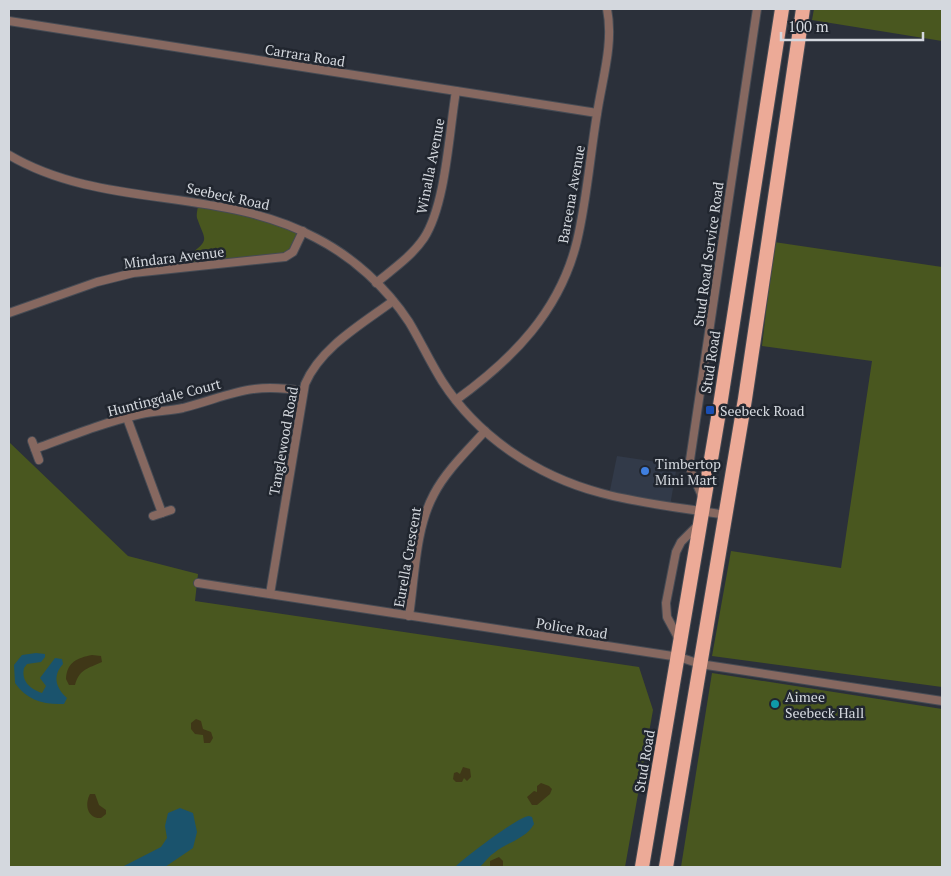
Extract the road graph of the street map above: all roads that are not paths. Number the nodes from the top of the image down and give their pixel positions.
1 (608, 9) edge
2 (757, 9) edge
3 (782, 9) edge
4 (803, 9) edge
5 (9, 21) edge
6 (778, 36) junction
7 (798, 38) junction
8 (456, 91) junction
9 (597, 113) junction
10 (9, 155) edge
11 (303, 231) junction
12 (376, 283) junction
13 (393, 301) junction
14 (9, 313) edge
15 (302, 391) junction
16 (456, 400) junction
17 (127, 418) junction
18 (485, 431) junction
19 (32, 441) dead end
20 (35, 449) junction
21 (39, 460) dead end
22 (171, 510) dead end
23 (703, 511) junction
24 (162, 513) junction
25 (726, 515) junction
26 (153, 516) dead end
27 (198, 583) dead end
28 (270, 594) junction
29 (409, 616) junction
30 (680, 650) junction
31 (700, 664) junction
32 (942, 701) edge
33 (642, 867) edge
34 (666, 867) edge

1 - 9 street, Bareena Avenue
2 - 23 street, Stud Road Service Road
3 - 6 highway, Stud Road
4 - 7 highway
5 - 8 street, Carrara Road
6 - 7 highway
6 - 23 highway, Stud Road
7 - 25 highway
8 - 9 street, Carrara Road
8 - 12 street, Winalla Avenue
9 - 16 street, Bareena Avenue
10 - 11 street, Seebeck Road
11 - 12 street, Seebeck Road
11 - 14 street, Mindara Avenue
12 - 13 street, Seebeck Road
13 - 15 street, Tanglewood Road
13 - 16 street, Seebeck Road
15 - 17 street, Huntingdale Court
15 - 28 street, Tanglewood Road
16 - 18 street, Seebeck Road
17 - 20 street, Huntingdale Court
17 - 24 street
18 - 23 street, Seebeck Road
18 - 29 street, Eurella Crescent
19 - 20 street
20 - 21 street
22 - 24 street
23 - 25 street, Seebeck Road
23 - 30 highway, Stud Road
23 - 30 street
24 - 26 street
25 - 31 highway
27 - 28 street, Police Road
28 - 29 street, Police Road
29 - 30 street, Police Road
30 - 31 street, Police Road
30 - 33 highway, Stud Road
31 - 32 street, Police Road
31 - 34 highway

